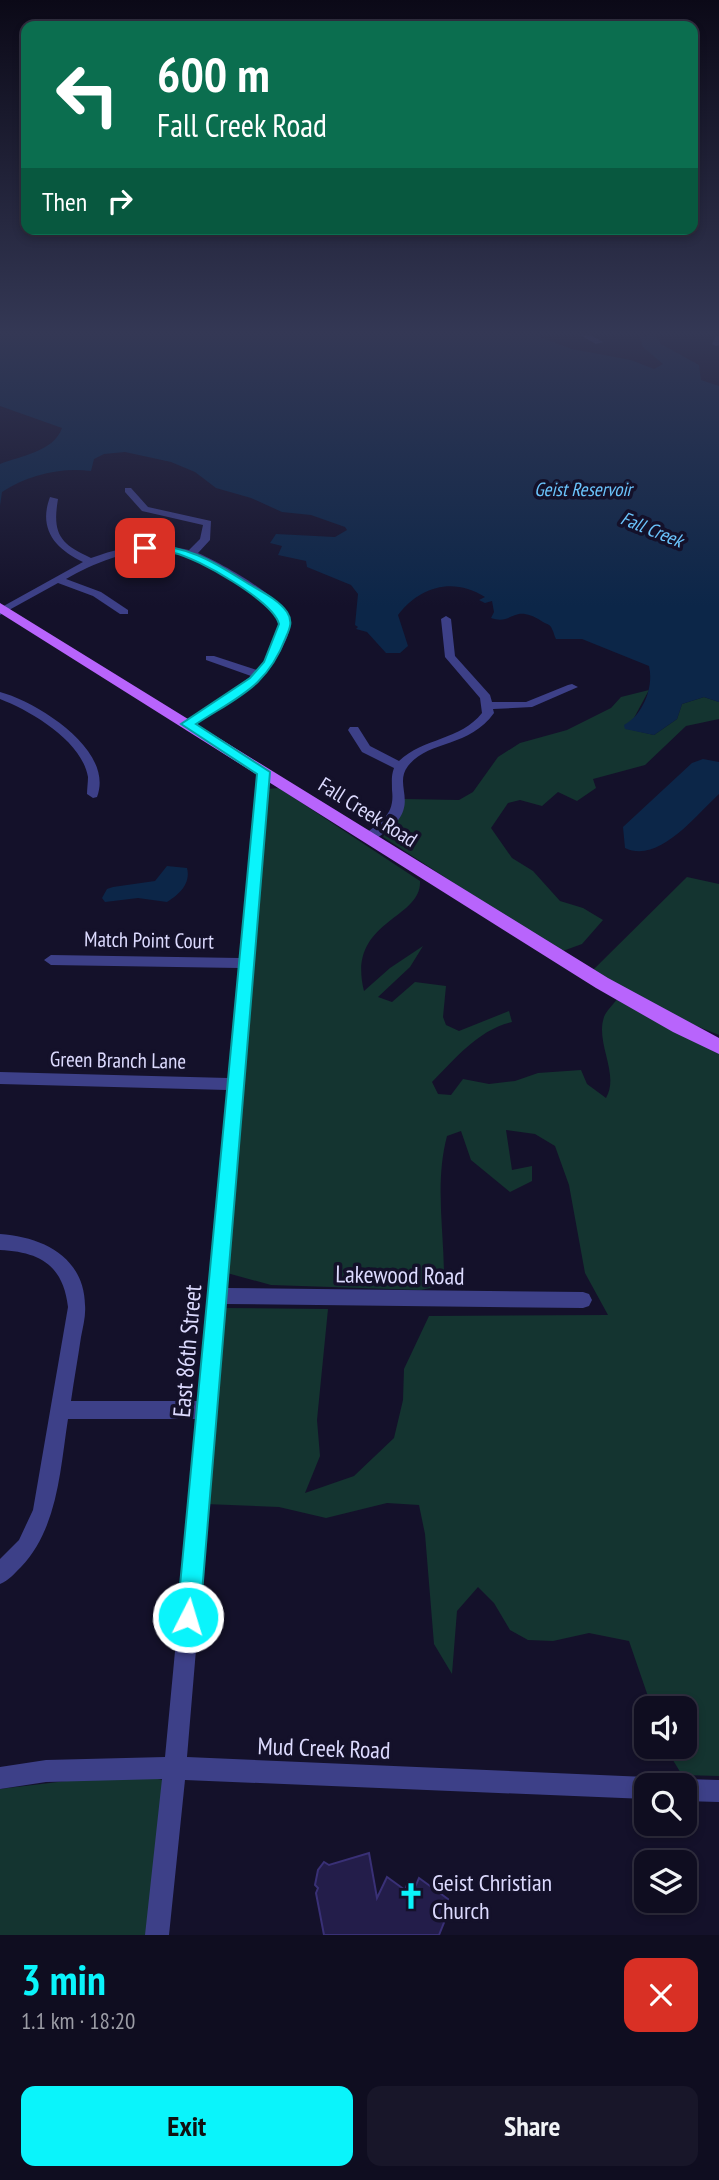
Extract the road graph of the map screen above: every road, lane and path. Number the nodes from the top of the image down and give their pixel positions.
1 (128, 490) dead end
2 (53, 499) dead end
3 (191, 554) junction
4 (91, 562) junction
5 (60, 579) junction
6 (2, 610) edge
7 (124, 612) dead end
8 (446, 619) dead end
9 (210, 658) dead end
10 (260, 675) junction
11 (572, 687) dead end
12 (0, 695) edge
13 (488, 706) junction
14 (187, 724) junction
15 (354, 730) dead end
16 (401, 767) junction
17 (264, 772) junction
18 (93, 794) dead end
19 (369, 837) junction
20 (51, 960) dead end
21 (246, 963) junction
22 (719, 1046) edge
23 (0, 1078) edge
24 (235, 1084) junction
25 (0, 1242) edge
26 (217, 1296) junction
27 (583, 1300) dead end
28 (61, 1410) junction
29 (207, 1410) junction
30 (0, 1574) edge
31 (175, 1768) junction
32 (0, 1778) edge
33 (634, 1787) edge
34 (697, 1790) edge
35 (719, 1791) edge
36 (157, 1935) edge

1 - 3 street
2 - 4 street
3 - 4 street
3 - 10 street
4 - 5 street
5 - 6 street
5 - 7 street
6 - 14 main road, Fall Creek Road
8 - 13 street
9 - 10 street
10 - 14 street
11 - 13 street
12 - 18 street
13 - 16 street
14 - 17 main road, Fall Creek Road
15 - 16 street
16 - 19 street
17 - 19 main road, Fall Creek Road
17 - 21 street, East 86th Street
19 - 22 main road, Fall Creek Road
20 - 21 street, Match Point Court
21 - 24 street, East 86th Street
23 - 24 street, Green Branch Lane
24 - 26 street, East 86th Street
25 - 28 street
26 - 27 street, Lakewood Road
26 - 29 street, East 86th Street
28 - 29 street
28 - 30 street
29 - 31 street, East 86th Street
31 - 32 street, Mud Creek Road
31 - 33 street, Mud Creek Road
31 - 36 street, East 86th Street
34 - 35 street

